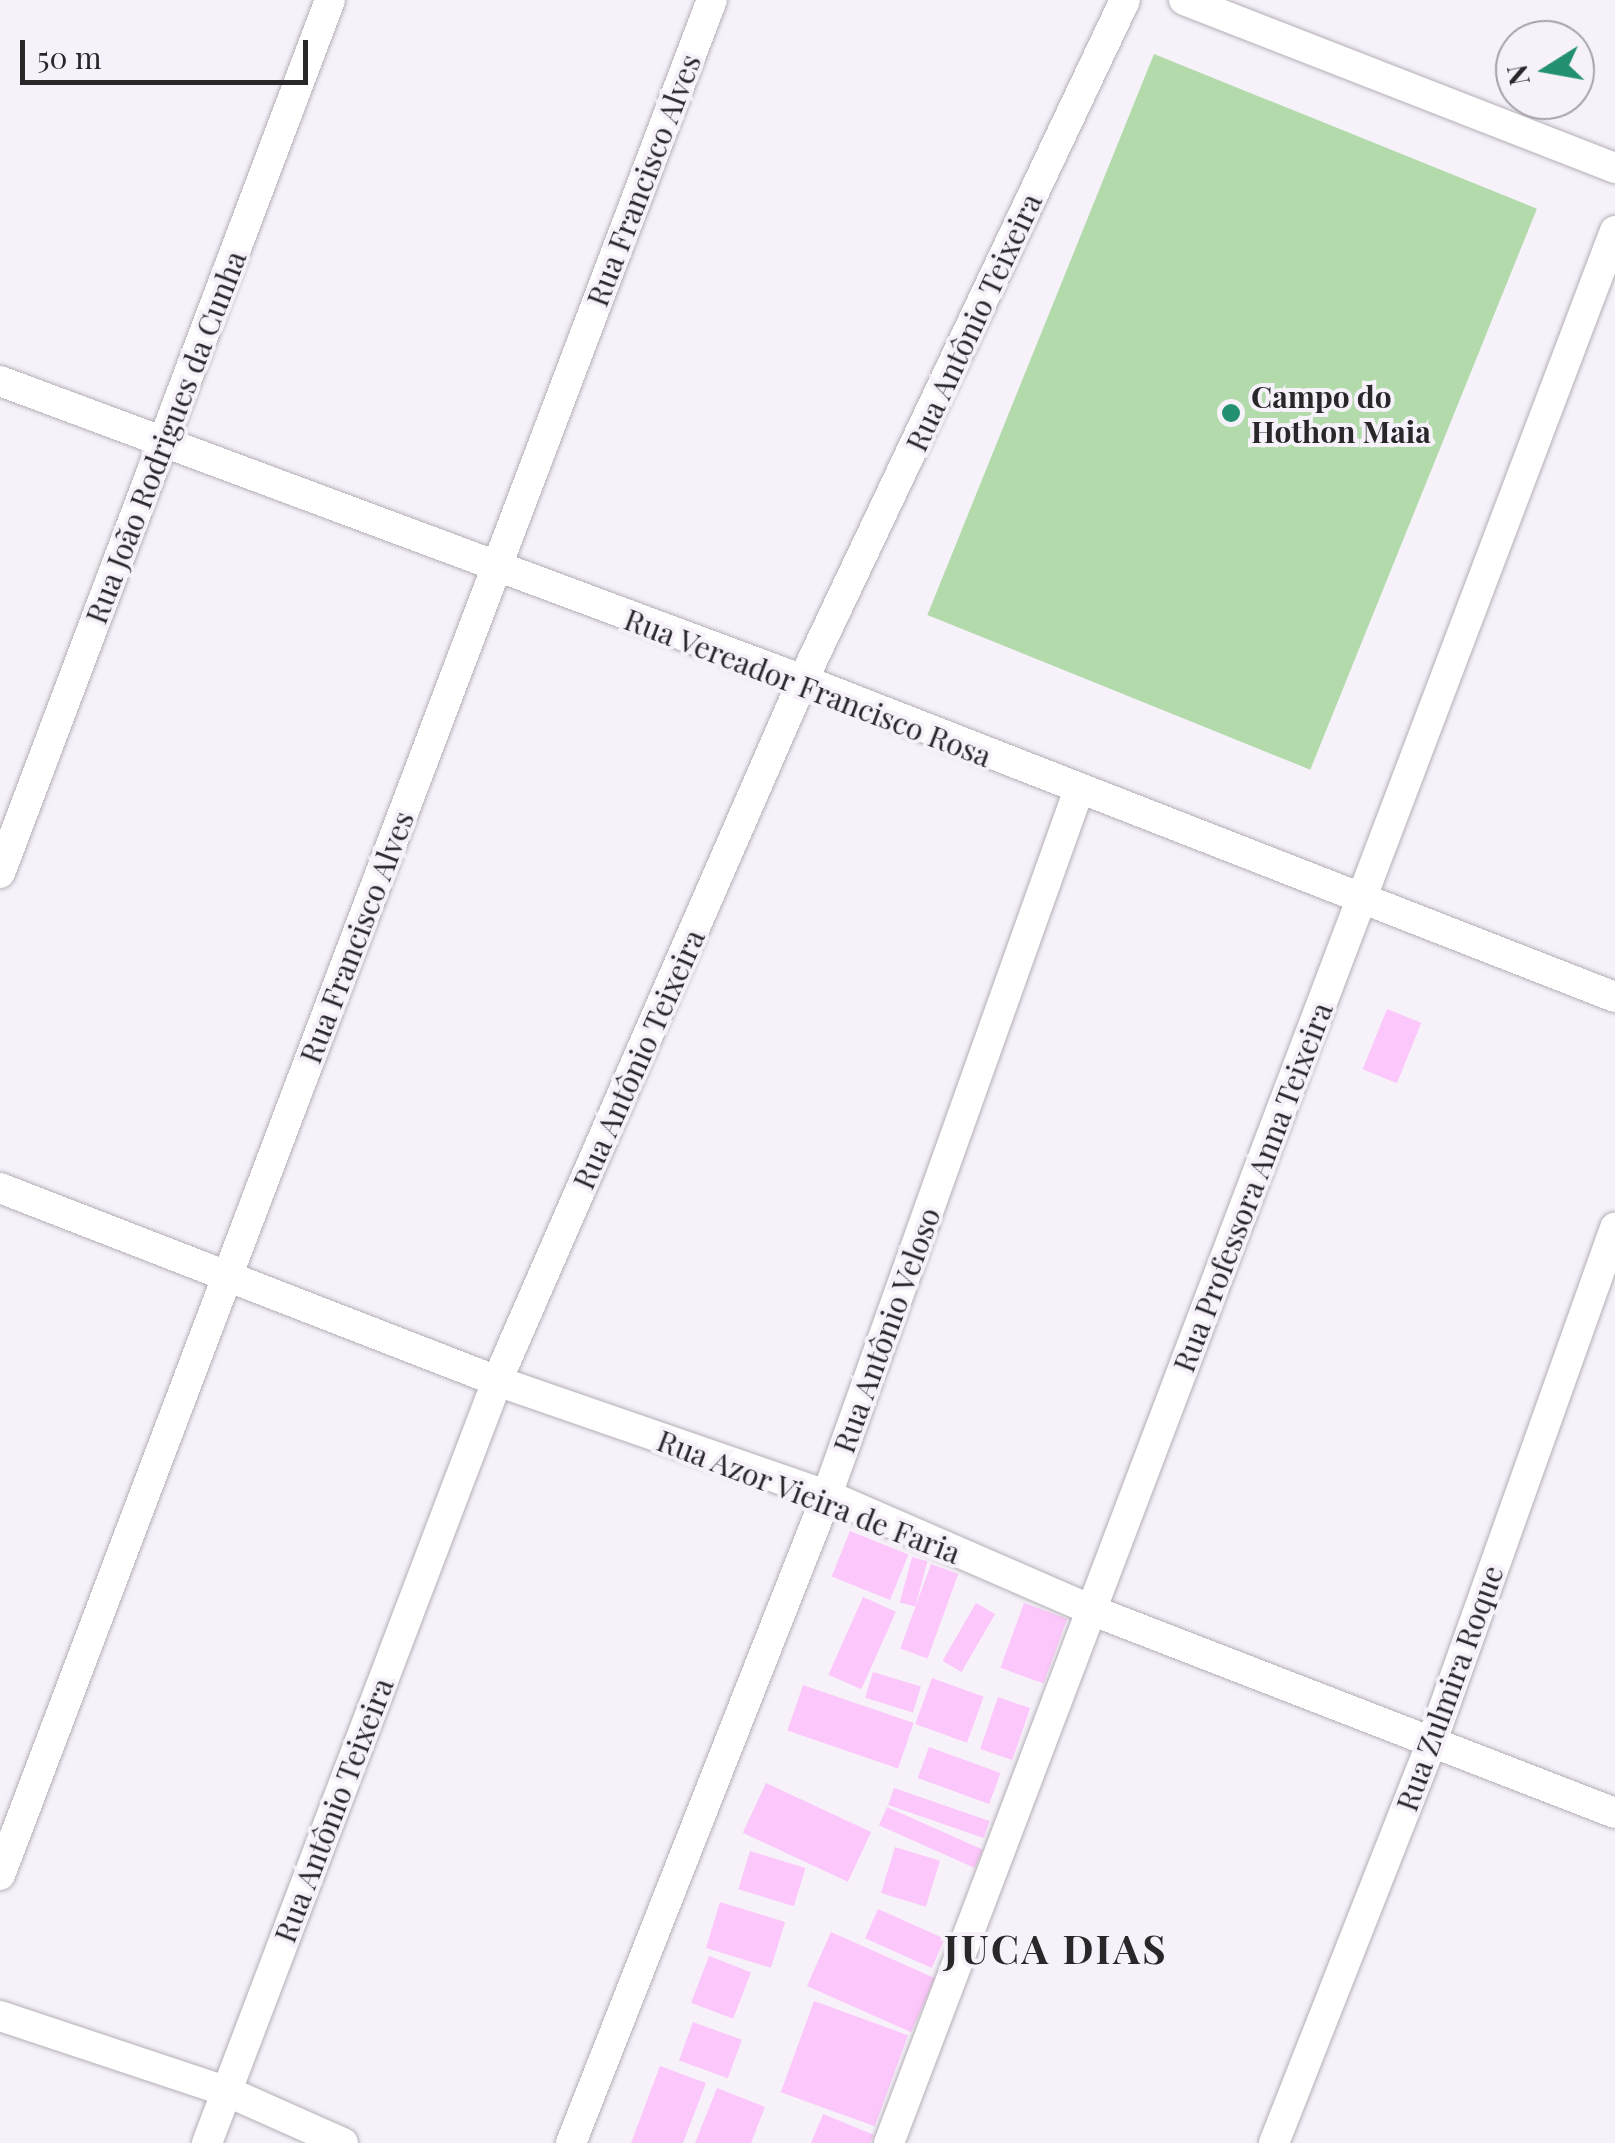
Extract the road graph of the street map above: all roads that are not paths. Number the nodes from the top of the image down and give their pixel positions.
1 (330, 0) edge
2 (712, 0) edge
3 (1125, 0) edge
4 (1184, 0) edge
5 (1615, 168) edge
6 (1615, 231) edge
7 (0, 381) edge
8 (163, 443) junction
9 (496, 570) junction
10 (803, 680) junction
11 (1078, 792) junction
12 (0, 874) edge
13 (1361, 900) junction
14 (1615, 997) edge
15 (0, 1188) edge
16 (1615, 1228) edge
17 (227, 1276) junction
18 (498, 1381) junction
19 (826, 1496) junction
20 (1092, 1610) junction
21 (1432, 1741) junction
22 (1615, 1814) edge
23 (0, 1875) edge
24 (0, 2016) edge
25 (226, 2092) junction
26 (208, 2143) edge
27 (343, 2143) edge
28 (571, 2143) edge
29 (890, 2143) edge
30 (1274, 2143) edge

1 - 8 street, Rua João Rodrigues da Cunha
2 - 9 street, Rua Francisco Alves
3 - 10 street, Rua Antônio Teixeira
4 - 5 street
6 - 13 street, Rua Professora Anna Teixeira
7 - 8 street, Rua Vereador Francisco Rosa
8 - 9 street, Rua Vereador Francisco Rosa
8 - 12 street, Rua João Rodrigues da Cunha
9 - 10 street, Rua Vereador Francisco Rosa
9 - 17 street, Rua Francisco Alves
10 - 11 street, Rua Vereador Francisco Rosa
10 - 18 street, Rua Antônio Teixeira
11 - 13 street, Rua Vereador Francisco Rosa
11 - 19 street, Rua Antônio Veloso
13 - 14 street, Rua Vereador Francisco Rosa
13 - 20 street, Rua Professora Anna Teixeira
15 - 17 street, Rua Azor Vieira de Faria
16 - 21 street, Rua Zulmira Roque
17 - 18 street, Rua Azor Vieira de Faria
17 - 23 street, Rua Francisco Alves
18 - 19 street, Rua Azor Vieira de Faria
18 - 25 street, Rua Antônio Teixeira
19 - 20 street, Rua Azor Vieira de Faria
19 - 28 street, Rua Antônio Veloso
20 - 21 street, Rua Azor Vieira de Faria
20 - 29 street, Rua Professora Anna Teixeira
21 - 22 street, Rua Azor Vieira de Faria
21 - 30 street, Rua Zulmira Roque
24 - 25 street
25 - 26 street, Rua Antônio Teixeira
25 - 27 street

